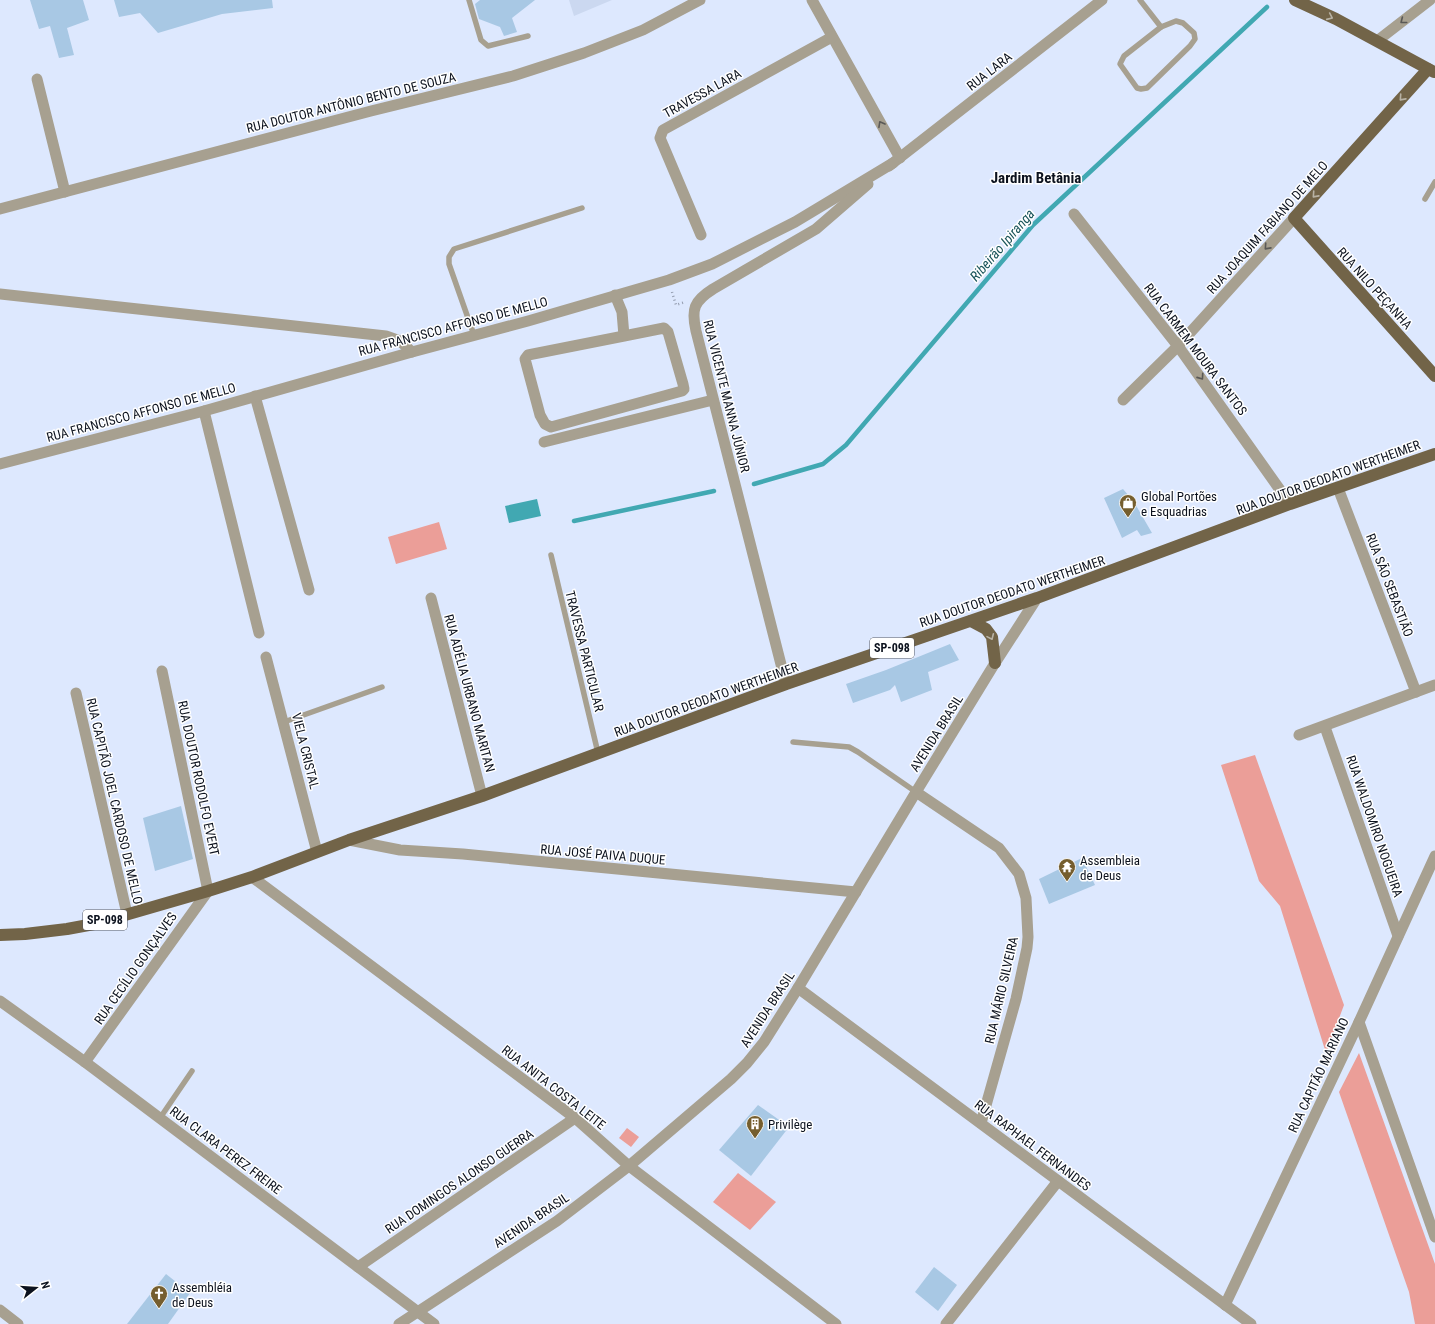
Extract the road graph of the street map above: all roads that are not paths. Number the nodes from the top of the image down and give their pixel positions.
1 (469, 0) edge
2 (700, 0) edge
3 (812, 0) edge
4 (1102, 0) edge
5 (1140, 0) edge
6 (1295, 0) edge
7 (1430, 0) edge
8 (1161, 27) junction
9 (528, 36) dead end
10 (832, 37) junction
11 (1377, 41) junction
12 (1431, 71) edge
13 (36, 80) dead end
14 (896, 160) junction
15 (1435, 182) edge
16 (65, 192) junction
17 (1425, 199) dead end
18 (582, 208) dead end
19 (0, 209) edge
20 (1074, 214) dead end
21 (1294, 218) junction
22 (700, 234) dead end
23 (0, 294) edge
24 (615, 295) junction
25 (474, 335) junction
26 (624, 336) junction
27 (1178, 346) junction
28 (412, 352) junction
29 (1435, 376) edge
30 (255, 396) junction
31 (713, 400) junction
32 (1123, 400) dead end
33 (204, 411) junction
34 (544, 442) dead end
35 (1435, 454) edge
36 (0, 464) edge
37 (1338, 488) junction
38 (1290, 504) junction
39 (551, 555) dead end
40 (309, 590) dead end
41 (431, 598) dead end
42 (1037, 598) junction
43 (971, 621) junction
44 (259, 632) dead end
45 (266, 657) dead end
46 (995, 663) junction
47 (162, 672) dead end
48 (786, 684) junction
49 (1435, 686) edge
50 (382, 688) dead end
51 (1416, 692) junction
52 (76, 693) dead end
53 (284, 722) junction
54 (1325, 726) junction
55 (1299, 735) dead end
56 (793, 742) dead end
57 (598, 752) junction
58 (916, 792) junction
59 (482, 796) junction
60 (349, 840) junction
61 (317, 852) junction
62 (1435, 856) edge
63 (252, 877) junction
64 (208, 891) junction
65 (856, 892) junction
66 (127, 914) junction
67 (0, 935) edge
68 (1398, 936) junction
69 (798, 988) junction
70 (0, 1001) edge
71 (1359, 1022) junction
72 (85, 1062) junction
73 (192, 1071) dead end
74 (160, 1118) junction
75 (575, 1118) junction
76 (981, 1123) junction
77 (629, 1166) junction
78 (1058, 1181) junction
79 (1435, 1237) edge
80 (358, 1267) junction
81 (1225, 1304) junction
82 (0, 1310) edge
83 (417, 1312) junction
84 (18, 1324) edge
85 (398, 1324) edge
86 (434, 1324) edge
87 (836, 1324) edge
88 (946, 1324) edge
89 (1251, 1324) edge

1 - 9 lane
2 - 16 street, RUA DOUTOR ANTÔNIO BENTO DE SOUZA
3 - 10 street
4 - 14 street, RUA LARA
5 - 8 lane
6 -> 11 main road
7 -> 11 street
8 - 8 lane
14 -> 10 street
10 - 22 street, TRAVESSA LARA
11 - 12 main road
12 -> 21 main road, RUA JOAQUIM FABIANO DE MELO
13 - 16 street
14 - 24 street, RUA FRANCISCO AFFONSO DE MELLO
14 - 31 street, RUA VICENTE MANNA JÚNIOR
15 - 17 lane
16 - 19 street, RUA DOUTOR ANTÔNIO BENTO DE SOUZA
18 - 25 lane
20 - 27 street, RUA CARMEM MOURA SANTOS
21 -> 27 street, RUA JOAQUIM FABIANO DE MELO
21 - 29 main road, RUA NILO PEÇANHA
23 - 28 street
24 - 25 street, RUA FRANCISCO AFFONSO DE MELLO
24 - 26 street
25 - 28 street, RUA FRANCISCO AFFONSO DE MELLO
26 - 26 street
27 - 32 street, RUA JOAQUIM FABIANO DE MELO
27 -> 38 street, RUA CARMEM MOURA SANTOS
28 - 30 street, RUA FRANCISCO AFFONSO DE MELLO
30 - 33 street, RUA FRANCISCO AFFONSO DE MELLO
30 - 40 street
31 - 34 street
31 - 48 street, RUA VICENTE MANNA JÚNIOR
33 - 36 street, RUA FRANCISCO AFFONSO DE MELLO
33 - 44 street
35 - 37 main road, RUA DOUTOR DEODATO WERTHEIMER / SP-098
37 - 38 main road, RUA DOUTOR DEODATO WERTHEIMER / SP-098
37 - 51 street, RUA SÃO SEBASTIÃO
38 - 42 main road, RUA DOUTOR DEODATO WERTHEIMER / SP-098
39 - 57 lane, TRAVESSA PARTICULAR
41 - 59 street, RUA ADÉLIA URBANO MARITAN
42 - 43 main road, RUA DOUTOR DEODATO WERTHEIMER / SP-098
42 - 46 street, AVENIDA BRASIL
43 -> 46 main road
43 - 48 main road, RUA DOUTOR DEODATO WERTHEIMER / SP-098
45 - 53 street, VIELA CRISTAL
46 - 58 street, AVENIDA BRASIL
47 - 64 street, RUA DOUTOR RODOLFO EVERT
48 - 57 main road, RUA DOUTOR DEODATO WERTHEIMER / SP-098
49 - 51 street
50 - 53 lane
51 - 54 street
52 - 66 street, RUA CAPITÃO JOEL CARDOSO DE MELLO
53 - 61 street, VIELA CRISTAL
54 - 55 street
54 - 68 street, RUA WALDOMIRO NOGUEIRA
56 - 58 lane
57 - 59 main road, RUA DOUTOR DEODATO WERTHEIMER / SP-098
58 - 65 street, AVENIDA BRASIL
58 - 76 street, RUA MÁRIO SILVEIRA
59 - 60 main road, RUA DOUTOR DEODATO WERTHEIMER / SP-098
60 - 61 main road, SP-098
60 - 65 street, RUA JOSÉ PAIVA DUQUE
61 - 63 main road, SP-098
62 - 68 street, RUA CAPITÃO MARIANO
63 - 64 main road, SP-098
63 - 75 street, RUA ANITA COSTA LEITE
64 - 66 main road, SP-098
64 - 72 street, RUA CECÍLIO GONÇALVES
65 - 69 street, AVENIDA BRASIL
66 - 67 main road, SP-098
68 - 71 street, RUA CAPITÃO MARIANO
69 - 76 street, RUA RAPHAEL FERNANDES
69 - 77 street, AVENIDA BRASIL
70 - 72 street, RUA CLARA PEREZ FREIRE
71 - 79 street
71 - 81 street, RUA CAPITÃO MARIANO
72 - 74 street, RUA CLARA PEREZ FREIRE
73 - 74 lane
74 - 80 street, RUA CLARA PEREZ FREIRE
75 - 77 street, RUA ANITA COSTA LEITE
75 - 80 street, RUA DOMINGOS ALONSO GUERRA
76 - 78 street, RUA RAPHAEL FERNANDES
77 - 83 street, AVENIDA BRASIL
77 - 87 street, RUA ANITA COSTA LEITE
78 - 81 street, RUA RAPHAEL FERNANDES
78 - 88 street
80 - 83 street, RUA CLARA PEREZ FREIRE
81 - 89 street, RUA RAPHAEL FERNANDES
82 - 84 street
83 - 85 street, AVENIDA BRASIL
83 - 86 street, RUA CLARA PEREZ FREIRE

